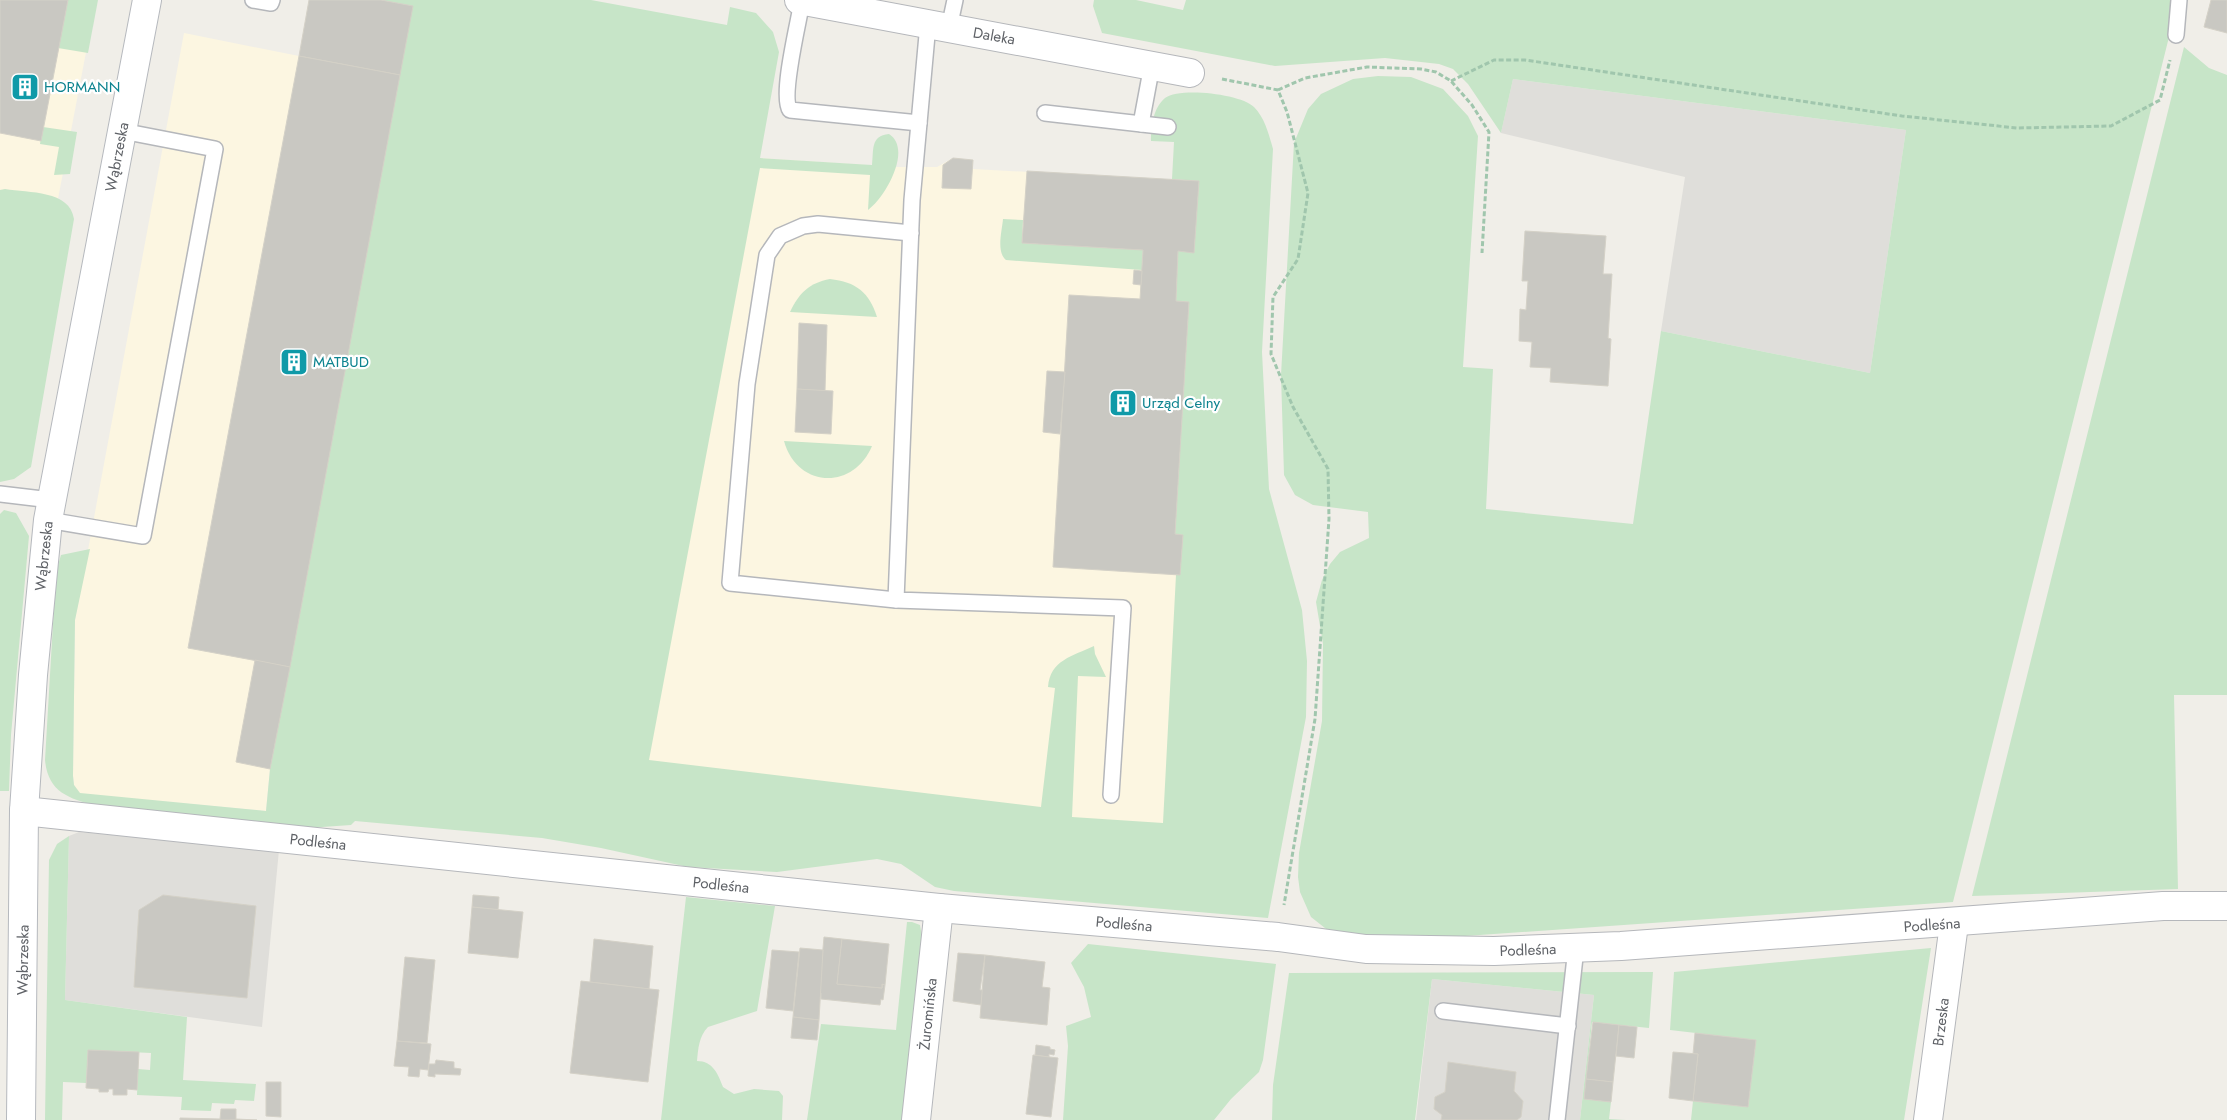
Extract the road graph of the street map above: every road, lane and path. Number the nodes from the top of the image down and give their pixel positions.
1 (147, 0) edge
2 (253, 0) edge
3 (272, 0) edge
4 (799, 0) edge
5 (955, 0) edge
6 (2179, 0) edge
7 (802, 1) edge
8 (939, 26) junction
9 (2176, 35) joint
10 (1152, 65) junction
11 (1190, 73) joint
12 (1451, 81) junction
13 (1278, 90) junction
14 (1045, 113) dead end
15 (919, 123) junction
16 (1141, 124) junction
17 (1168, 127) dead end
18 (122, 131) junction
19 (910, 233) junction
20 (1482, 253) dead end
21 (0, 494) edge
22 (49, 510) junction
23 (896, 600) junction
24 (1111, 795) dead end
25 (24, 811) junction
26 (2227, 906) edge
27 (939, 908) junction
28 (1954, 924) junction
29 (1278, 937) junction
30 (1576, 948) junction
31 (1443, 1012) dead end
32 (1568, 1026) junction
33 (21, 1120) edge
34 (916, 1120) edge
35 (1557, 1120) edge
36 (1928, 1120) edge

1 - 18 street, Wąbrzeska
2 - 3 lane
4 - 7 street, Daleka
5 - 8 lane
6 - 9 lane
7 - 8 street, Daleka
7 - 15 lane
8 - 10 street, Daleka
8 - 15 lane
9 - 12 path
10 - 11 street, Daleka
10 - 16 lane
11 - 13 path
12 - 13 path
12 - 20 path
13 - 29 path
14 - 16 lane
15 - 19 lane
16 - 17 lane
18 - 22 street, Wąbrzeska
18 - 22 lane
19 - 23 lane
19 - 23 lane
21 - 22 lane
22 - 25 street, Wąbrzeska
23 - 24 lane
25 - 27 street, Podleśna
25 - 33 street, Wąbrzeska
26 - 28 street, Podleśna
27 - 29 street, Podleśna
27 - 34 street, Żuromińska
28 - 30 street, Podleśna
28 - 36 street, Brzeska
29 - 30 street, Podleśna
30 - 32 lane
31 - 32 lane
32 - 35 lane

